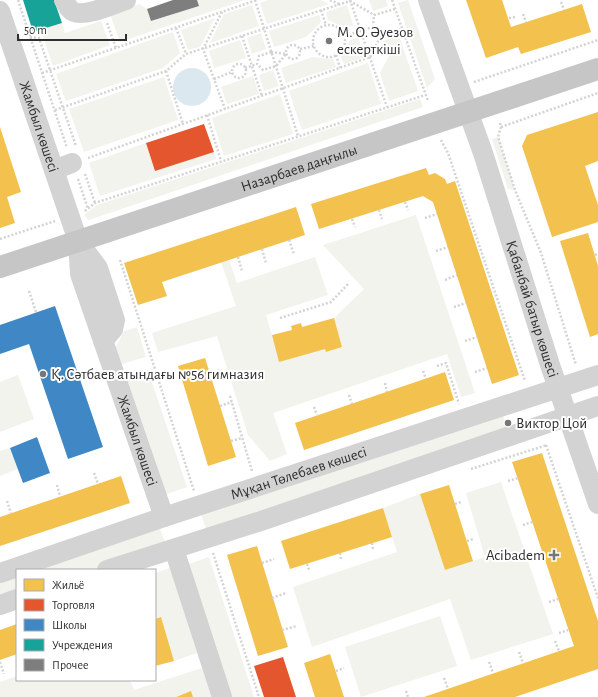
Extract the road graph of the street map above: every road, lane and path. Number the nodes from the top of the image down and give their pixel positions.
1 (18, 0) edge
2 (64, 0) edge
3 (126, 0) edge
4 (256, 0) edge
5 (330, 0) edge
6 (350, 0) edge
7 (392, 0) edge
8 (428, 0) edge
9 (561, 2) dead end
10 (340, 4) junction
11 (102, 8) junction
12 (395, 8) junction
13 (321, 10) junction
14 (564, 10) dead end
15 (0, 12) edge
16 (222, 12) junction
17 (524, 14) dead end
18 (374, 15) junction
19 (515, 17) dead end
20 (508, 18) dead end
21 (526, 22) dead end
22 (326, 25) junction
23 (373, 27) junction
24 (176, 28) junction
25 (402, 28) junction
26 (264, 29) junction
27 (361, 31) junction
28 (242, 36) junction
29 (345, 36) junction
30 (381, 36) junction
31 (30, 37) junction
32 (598, 40) edge
33 (314, 46) junction
34 (116, 48) junction
35 (203, 48) junction
36 (300, 50) junction
37 (271, 52) junction
38 (186, 54) junction
39 (286, 54) junction
40 (336, 55) junction
41 (370, 57) junction
42 (258, 64) junction
43 (252, 66) junction
44 (276, 66) junction
45 (245, 68) junction
46 (340, 68) junction
47 (598, 69) edge
48 (50, 70) junction
49 (166, 71) junction
50 (232, 72) junction
51 (42, 73) junction
52 (214, 79) junction
53 (474, 82) dead end
54 (283, 88) junction
55 (598, 93) edge
56 (425, 95) junction
57 (262, 96) junction
58 (428, 101) dead end
59 (62, 107) junction
60 (387, 107) junction
61 (225, 109) junction
62 (54, 110) junction
63 (469, 113) junction
64 (207, 115) junction
65 (500, 123) dead end
66 (183, 124) junction
67 (501, 127) junction
68 (298, 136) junction
69 (441, 140) dead end
70 (221, 161) junction
71 (76, 162) junction
72 (54, 170) junction
73 (405, 202) dead end
74 (95, 203) junction
75 (88, 209) junction
76 (379, 210) dead end
77 (408, 210) dead end
78 (85, 211) dead end
79 (437, 214) dead end
80 (425, 218) dead end
81 (352, 219) dead end
82 (382, 219) dead end
83 (57, 220) dead end
84 (355, 227) dead end
85 (0, 239) edge
86 (290, 240) dead end
87 (78, 241) junction
88 (448, 247) dead end
89 (262, 249) dead end
90 (436, 251) dead end
91 (294, 254) dead end
92 (238, 257) dead end
93 (120, 260) dead end
94 (266, 263) dead end
95 (0, 267) edge
96 (242, 271) dead end
97 (457, 275) dead end
98 (445, 280) dead end
99 (349, 283) dead end
100 (29, 291) dead end
101 (466, 303) dead end
102 (454, 307) dead end
103 (36, 312) dead end
104 (280, 318) dead end
105 (477, 337) dead end
106 (465, 342) dead end
107 (438, 366) dead end
108 (487, 368) dead end
109 (578, 369) dead end
110 (222, 370) dead end
111 (423, 371) dead end
112 (475, 372) dead end
113 (210, 373) dead end
114 (598, 375) edge
115 (426, 379) dead end
116 (384, 384) dead end
117 (526, 385) dead end
118 (558, 388) junction
119 (387, 392) dead end
120 (349, 395) dead end
121 (230, 396) dead end
122 (232, 402) junction
123 (352, 404) dead end
124 (220, 406) dead end
125 (460, 406) dead end
126 (598, 406) edge
127 (314, 407) dead end
128 (317, 415) dead end
129 (568, 417) junction
130 (242, 438) junction
131 (231, 441) dead end
132 (545, 441) dead end
133 (253, 472) dead end
134 (94, 473) dead end
135 (518, 478) dead end
136 (508, 481) dead end
137 (98, 484) dead end
138 (57, 485) dead end
139 (60, 496) dead end
140 (195, 496) dead end
141 (8, 501) dead end
142 (461, 502) dead end
143 (455, 504) dead end
144 (598, 504) edge
145 (11, 513) dead end
146 (164, 517) junction
147 (532, 522) dead end
148 (523, 525) dead end
149 (473, 539) dead end
150 (467, 542) dead end
151 (372, 543) dead end
152 (174, 548) junction
153 (212, 550) dead end
154 (373, 550) dead end
155 (340, 553) dead end
156 (544, 557) dead end
157 (274, 559) dead end
158 (342, 560) dead end
159 (535, 560) dead end
160 (262, 563) dead end
161 (307, 564) dead end
162 (110, 569) edge
163 (309, 570) dead end
164 (0, 573) edge
165 (286, 593) dead end
166 (272, 598) dead end
167 (598, 598) edge
168 (16, 599) edge
169 (558, 599) dead end
170 (549, 602) dead end
171 (0, 605) edge
172 (296, 626) dead end
173 (282, 630) dead end
174 (568, 630) dead end
175 (560, 633) dead end
176 (555, 640) dead end
177 (558, 651) dead end
178 (519, 652) dead end
179 (0, 662) edge
180 (490, 662) dead end
181 (523, 663) dead end
182 (344, 668) dead end
183 (336, 671) dead end
184 (493, 673) dead end
185 (4, 674) dead end
186 (444, 678) dead end
187 (448, 688) dead end
188 (406, 691) dead end
189 (222, 697) edge
190 (259, 697) edge
191 (408, 697) edge

1 - 31 path
2 - 11 street
3 - 11 street
4 - 16 path
4 - 26 path
5 - 10 path
6 - 10 path
6 - 18 path
6 - 27 path
7 - 12 path
8 - 63 street
9 - 14 path
10 - 13 path
11 - 34 path
12 - 18 path
12 - 25 path
13 - 22 path
13 - 26 path
15 - 72 street, Жамбыл көшесі
16 - 24 path
16 - 35 path
17 - 21 path
18 - 23 path
19 - 20 path
22 - 29 path
22 - 33 path
23 - 27 path
23 - 30 path
24 - 34 path
24 - 38 path
25 - 30 path
25 - 56 path
26 - 28 path
26 - 37 path
27 - 29 path
27 - 41 path
28 - 35 path
28 - 43 path
29 - 40 path
30 - 41 path
31 - 48 path
31 - 51 path
32 - 53 path
33 - 36 path
33 - 40 path
34 - 48 path
35 - 38 path
35 - 52 path
36 - 39 path
36 - 39 path
37 - 39 path
37 - 42 path
37 - 44 path
38 - 49 path
39 - 44 path
40 - 46 path
41 - 46 path
41 - 60 path
42 - 43 path
42 - 44 path
43 - 45 path
43 - 57 path
44 - 54 path
45 - 50 path
45 - 50 path
46 - 54 path
47 - 63 main road, Назарбаев даңғылы
48 - 51 path
48 - 59 path
49 - 59 path
49 - 66 path
50 - 52 path
51 - 62 path
52 - 61 path
54 - 57 path
54 - 68 path
55 - 67 path
56 - 58 path
56 - 60 path
57 - 61 path
59 - 62 path
59 - 71 path
60 - 68 path
61 - 64 path
62 - 71 path
63 - 87 main road, Назарбаев даңғылы
63 - 118 street, Қабанбай батыр көшесі
64 - 66 path
64 - 70 path
65 - 67 path
66 - 71 path
67 - 109 path
68 - 70 path
69 - 117 path
70 - 74 path
71 - 72 street
71 - 74 path
71 - 75 path
72 - 87 street, Жамбыл көшесі
73 - 77 path
74 - 75 path
75 - 78 path
76 - 82 path
79 - 80 path
81 - 84 path
83 - 85 path
86 - 91 path
87 - 95 main road, Назарбаев даңғылы
87 - 146 street, Жамбыл көшесі
88 - 90 path
89 - 94 path
92 - 96 path
93 - 140 path
97 - 98 path
99 - 104 path
100 - 103 path
101 - 102 path
105 - 106 path
107 - 125 path
108 - 112 path
110 - 113 path
111 - 115 path
114 - 118 street, Мұқан Төлебаев көшесі
116 - 119 path
118 - 129 street, Қабанбай батыр көшесі
118 - 146 street, Мұқан Төлебаев көшесі
120 - 123 path
121 - 122 path
122 - 124 path
122 - 130 path
126 - 129 street
127 - 128 path
129 - 144 street, Қабанбай батыр көшесі
129 - 152 street
130 - 131 path
130 - 133 path
132 - 167 path
134 - 137 path
135 - 136 path
138 - 139 path
141 - 145 path
142 - 143 path
146 - 164 street, Мұқан Төлебаев көшесі
147 - 148 path
149 - 150 path
151 - 154 path
152 - 162 street
152 - 189 street
153 - 190 path
155 - 158 path
156 - 159 path
157 - 160 path
161 - 163 path
165 - 166 path
168 - 171 street
169 - 170 path
172 - 173 path
174 - 175 path
176 - 177 path
178 - 181 path
179 - 185 path
180 - 184 path
182 - 183 path
186 - 187 path
188 - 191 path

